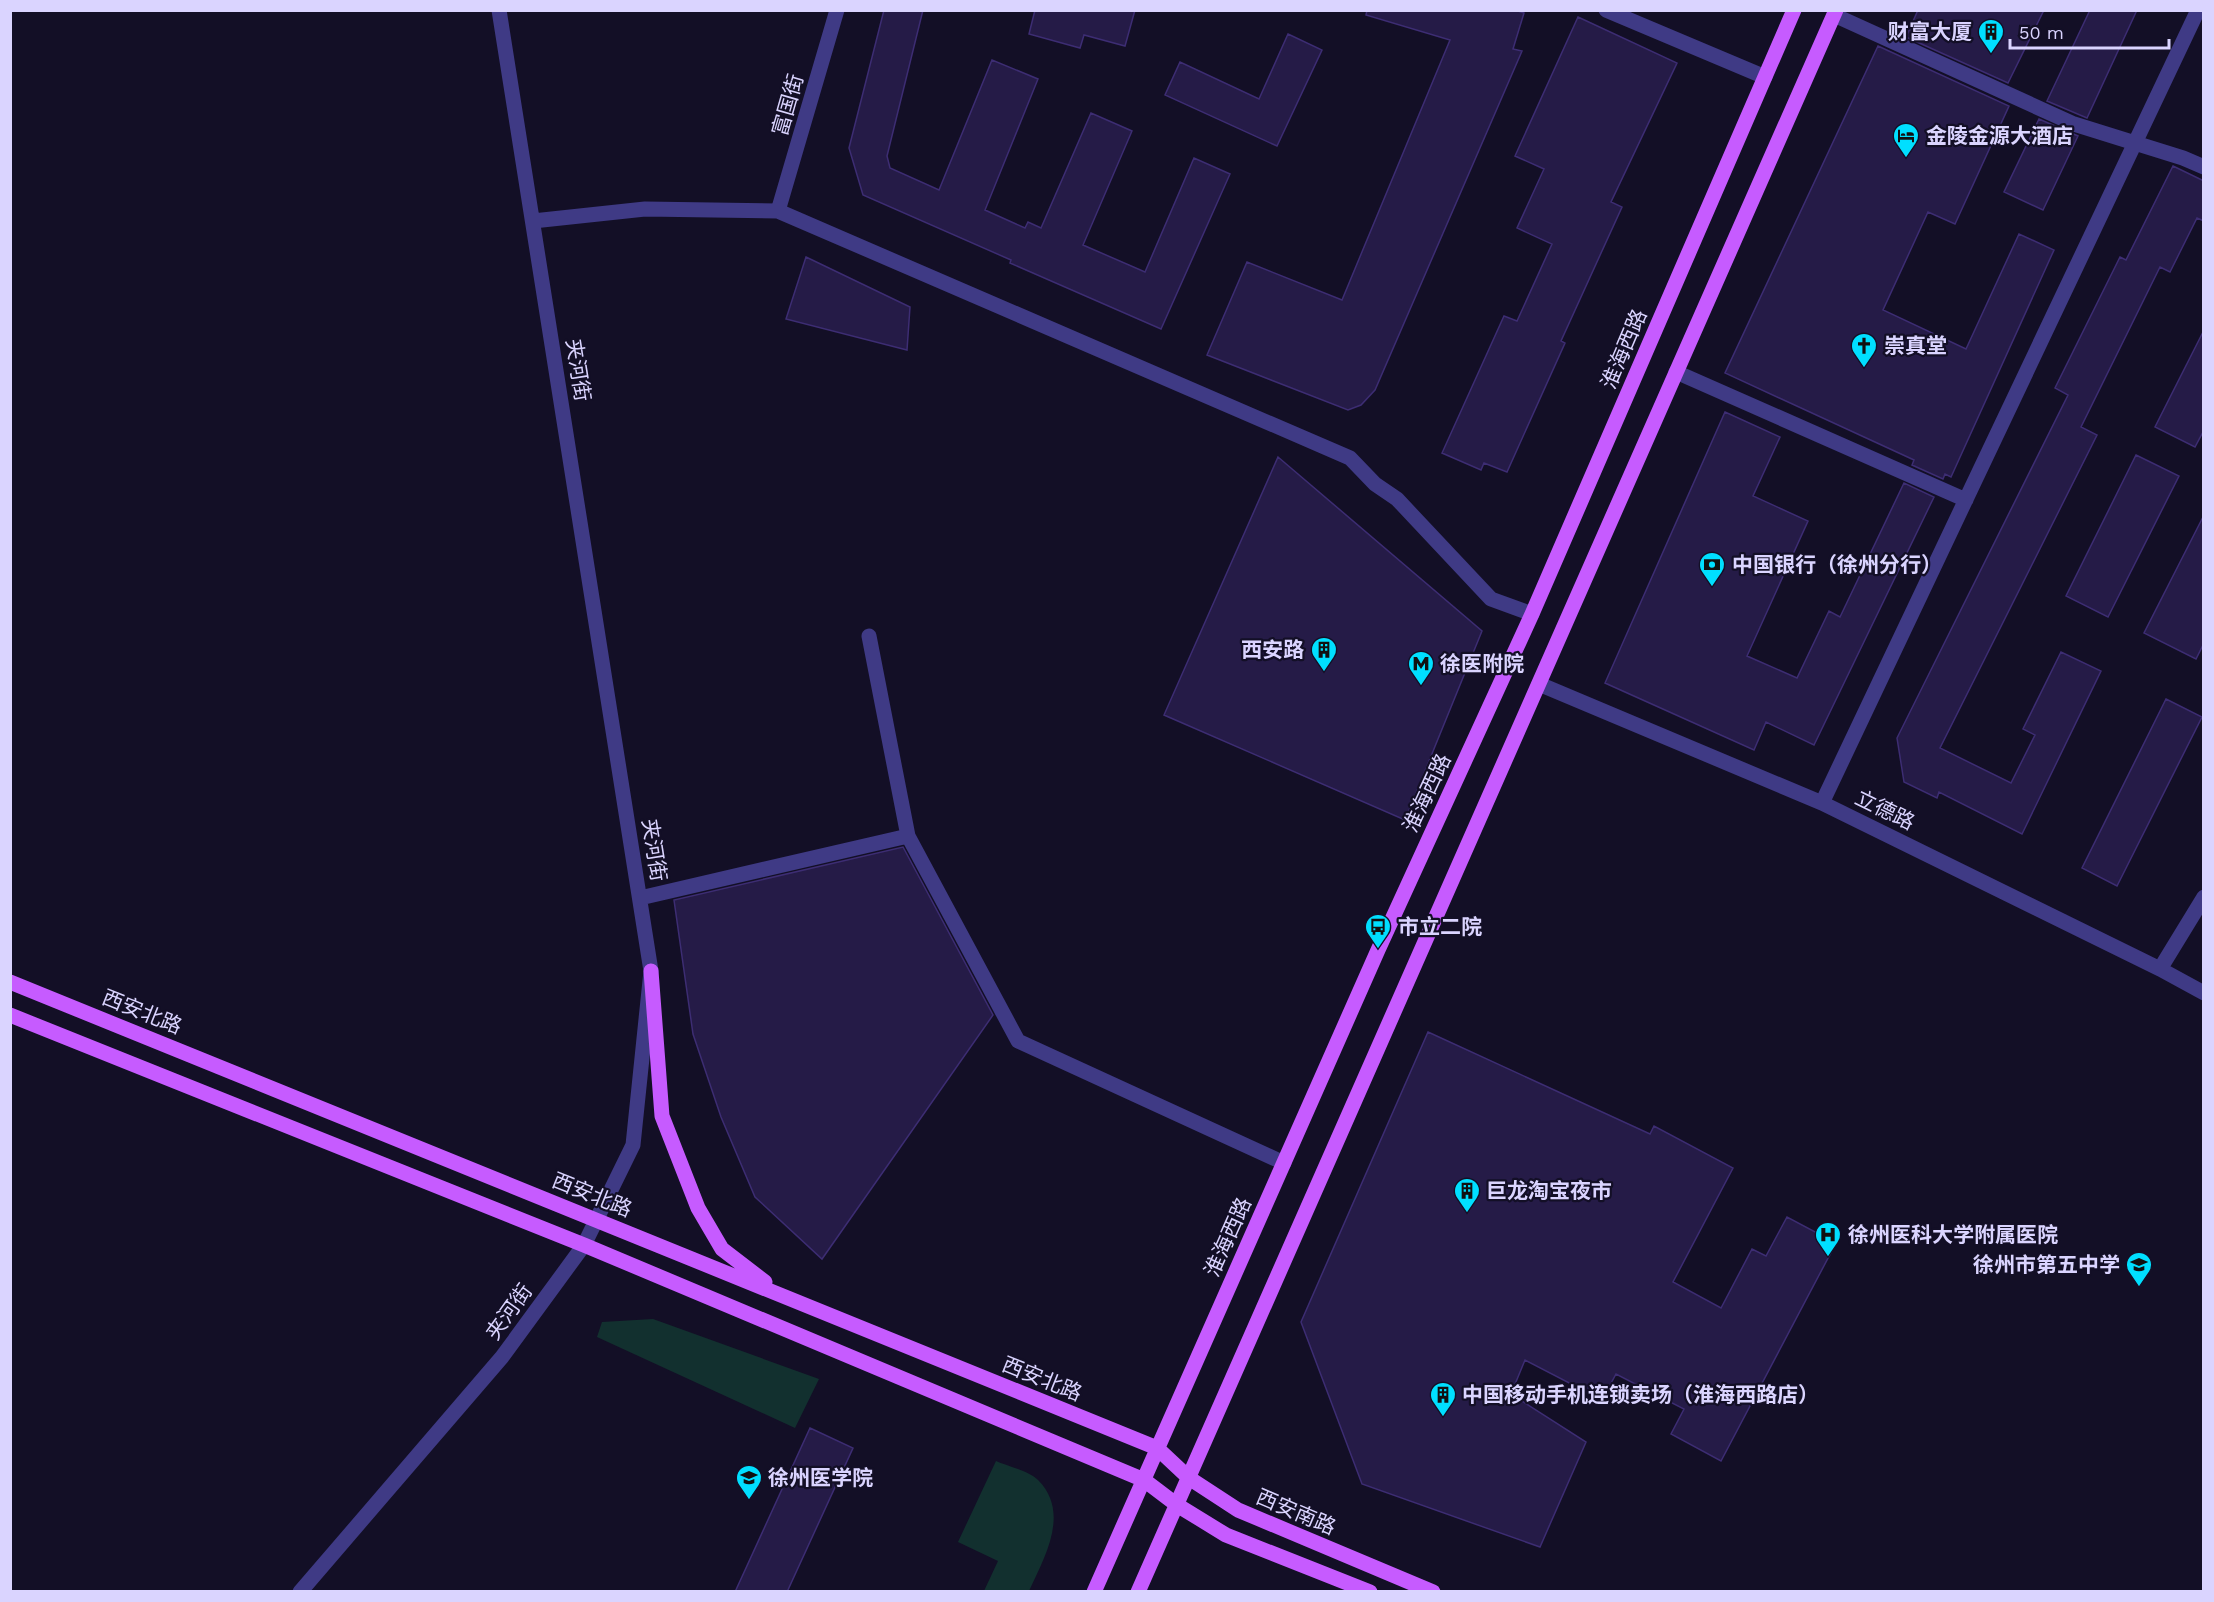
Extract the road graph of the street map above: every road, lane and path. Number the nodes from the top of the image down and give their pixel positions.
1 (499, 10) edge
2 (837, 10) edge
3 (1606, 10) edge
4 (1794, 10) edge
5 (2198, 10) edge
6 (1835, 13) edge
7 (1765, 77) junction
8 (2136, 143) junction
9 (2204, 167) edge
10 (778, 211) junction
11 (533, 221) junction
12 (1676, 372) junction
13 (1966, 500) junction
14 (1532, 614) junction
15 (869, 636) dead end
16 (1539, 684) junction
17 (1822, 803) junction
18 (908, 836) junction
19 (2204, 897) edge
20 (640, 898) junction
21 (2160, 969) junction
22 (651, 971) junction
23 (10, 982) edge
24 (2204, 993) edge
25 (10, 1015) edge
26 (1284, 1163) junction
27 (597, 1219) junction
28 (584, 1245) junction
29 (779, 1294) junction
30 (1157, 1448) junction
31 (1189, 1478) junction
32 (1144, 1480) junction
33 (1177, 1505) junction
34 (300, 1592) edge
35 (1094, 1592) edge
36 (1138, 1592) edge
37 (1370, 1592) edge
38 (1433, 1592) edge

1 - 11 street, 夹河街
2 - 10 street, 富国街
3 - 7 street
4 - 7 main road, 淮海西路
5 - 8 street
6 - 8 street
6 - 12 main road
7 - 14 main road, 淮海西路
8 - 9 street
8 - 13 street
10 - 11 street
10 - 14 street
11 - 20 street, 夹河街
12 - 13 street
12 - 16 main road
13 - 17 street
14 - 26 main road, 淮海西路
15 - 18 street
16 - 17 street, 立德路
16 - 31 main road
17 - 21 street, 立德路
18 - 20 street
18 - 26 street
19 - 21 street
20 - 22 street, 夹河街
21 - 24 street, 立德路
22 - 27 street, 夹河街
22 - 29 main road
23 - 27 main road, 西安北路
25 - 28 main road
26 - 30 main road, 淮海西路
27 - 28 street, 夹河街
27 - 29 main road, 西安北路
28 - 32 main road
28 - 34 street, 夹河街
29 - 30 main road, 西安北路
30 - 31 main road, 西安南路
30 - 32 main road, 淮海西路
31 - 33 main road
31 - 38 main road, 西安南路
32 - 33 main road
32 - 35 main road, 淮海西路
33 - 36 main road
33 - 37 main road

